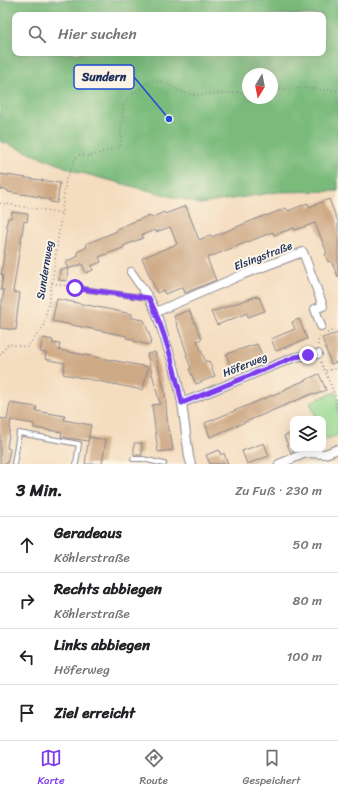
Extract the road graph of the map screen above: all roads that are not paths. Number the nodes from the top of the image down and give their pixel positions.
1 (131, 272) dead end
2 (75, 288) road end
3 (149, 298) junction
4 (156, 312) junction
5 (321, 326) road end
6 (318, 354) road end
7 (182, 403) junction
8 (338, 449) edge
9 (133, 459) dead end
10 (14, 464) edge
11 (76, 464) edge
12 (164, 464) edge
13 (191, 464) edge
14 (279, 464) edge

1 - 3 street
2 - 3 lane
3 - 4 street
4 - 5 street, Elsingstraße
4 - 7 street
6 - 7 street, Höferweg
7 - 13 street
8 - 14 street
9 - 12 lane
10 - 11 lane

